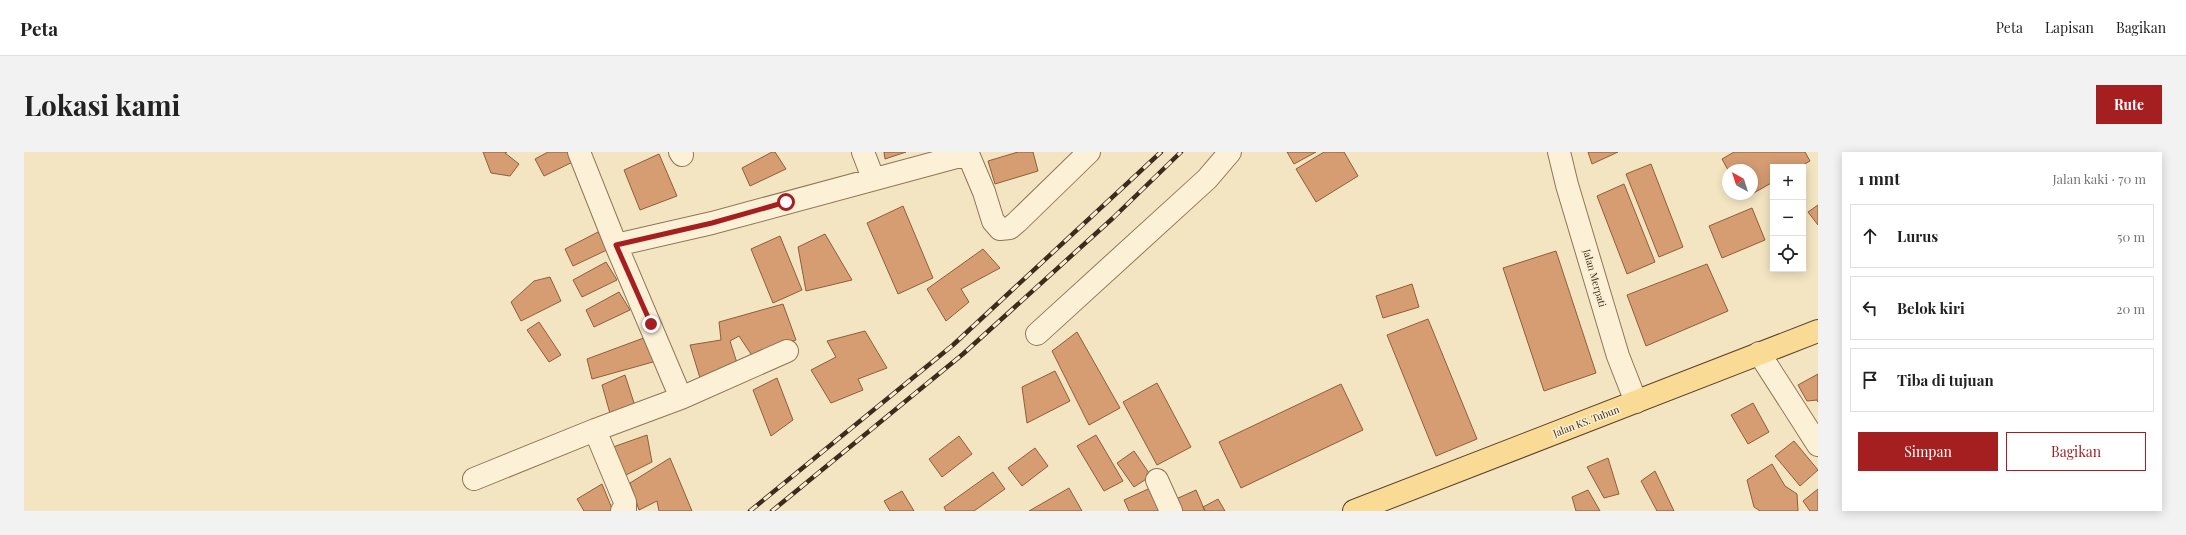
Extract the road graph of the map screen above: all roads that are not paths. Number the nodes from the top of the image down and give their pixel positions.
1 (579, 152) edge
2 (863, 152) edge
3 (1089, 152) edge
4 (1230, 152) edge
5 (1559, 152) edge
6 (967, 153) edge
7 (873, 178) junction
8 (616, 245) junction
9 (1818, 331) edge
10 (1037, 334) dead end
11 (787, 351) dead end
12 (1759, 353) junction
13 (681, 398) junction
14 (1636, 402) junction
15 (595, 430) junction
16 (1818, 445) edge
17 (474, 479) dead end
18 (1157, 480) dead end
19 (622, 511) edge
20 (1171, 511) edge
21 (1354, 511) edge

1 - 8 street
2 - 7 street
3 - 6 street
4 - 10 street
5 - 14 street, Jalan Merpati
6 - 7 street
7 - 8 street
8 - 13 street
9 - 12 main road, Jalan KS. Tubun
11 - 13 street
12 - 14 main road, Jalan KS. Tubun
12 - 16 street
13 - 15 street
14 - 21 main road, Jalan KS. Tubun
15 - 17 street
15 - 19 street
18 - 20 street

